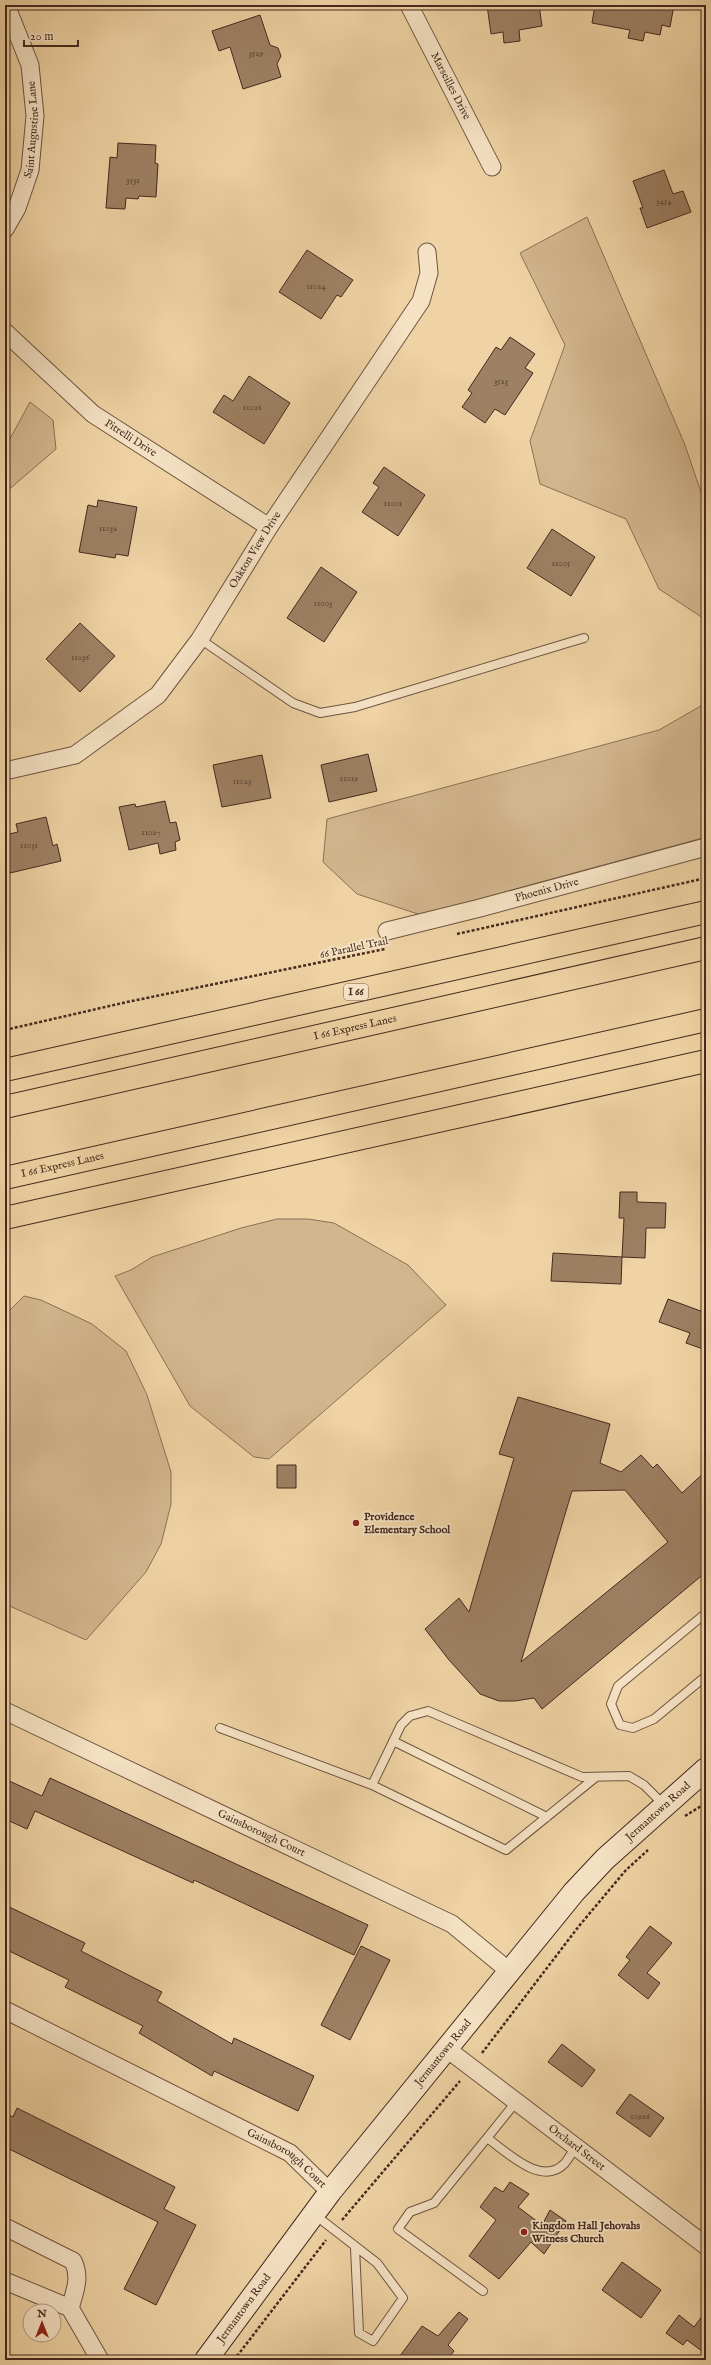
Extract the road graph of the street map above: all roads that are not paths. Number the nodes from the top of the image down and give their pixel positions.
1 (6, 5) edge
2 (409, 5) edge
3 (492, 166) dead end
4 (5, 229) edge
5 (427, 252) dead end
6 (5, 332) edge
7 (270, 527) junction
8 (584, 638) dead end
9 (200, 639) junction
10 (5, 771) edge
11 (706, 847) edge
12 (706, 912) edge
13 (387, 931) dead end
14 (706, 948) edge
15 (706, 1020) edge
16 (706, 1061) edge
17 (5, 1070) edge
18 (5, 1107) edge
19 (5, 1178) edge
20 (5, 1218) edge
21 (706, 1613) edge
22 (706, 1676) edge
23 (5, 1711) edge
24 (220, 1728) dead end
25 (393, 1741) junction
26 (706, 1769) edge
27 (596, 1777) junction
28 (372, 1785) junction
29 (664, 1805) junction
30 (547, 1816) junction
31 (509, 1971) junction
32 (5, 2010) edge
33 (447, 2049) junction
34 (516, 2102) junction
35 (487, 2138) junction
36 (576, 2147) junction
37 (330, 2192) junction
38 (314, 2214) junction
39 (5, 2228) edge
40 (706, 2246) edge
41 (355, 2248) junction
42 (5, 2281) edge
43 (483, 2291) dead end
44 (70, 2308) junction
45 (100, 2360) edge
46 (206, 2360) edge

1 - 4 street, Saint Augustine Lane
2 - 3 street, Marseilles Drive
5 - 7 street, Oakton View Drive
6 - 7 street, Pitrelli Drive
7 - 9 street, Oakton View Drive
8 - 9 lane
9 - 10 street, Oakton View Drive
11 - 13 street, Phoenix Drive
12 - 17 highway, I 66
14 - 18 highway, I 66 Express Lanes
15 - 19 highway, I 66 Express Lanes
16 - 20 highway
21 - 22 lane
23 - 31 street, Gainsborough Court
24 - 28 lane
25 - 27 lane
25 - 28 lane
25 - 30 lane
26 - 29 main road, Jermantown Road
27 - 29 lane
27 - 30 lane
28 - 30 lane
29 - 31 main road, Jermantown Road
31 - 33 main road, Jermantown Road
32 - 37 street, Gainsborough Court
33 - 34 street, Orchard Street
33 - 37 main road, Jermantown Road
34 - 35 lane
34 - 36 street, Orchard Street
35 - 36 lane
35 - 43 lane
36 - 40 street, Orchard Street
37 - 38 main road, Jermantown Road
38 - 41 lane
38 - 46 main road, Jermantown Road
39 - 44 street
41 - 41 lane
42 - 44 street
44 - 45 street

